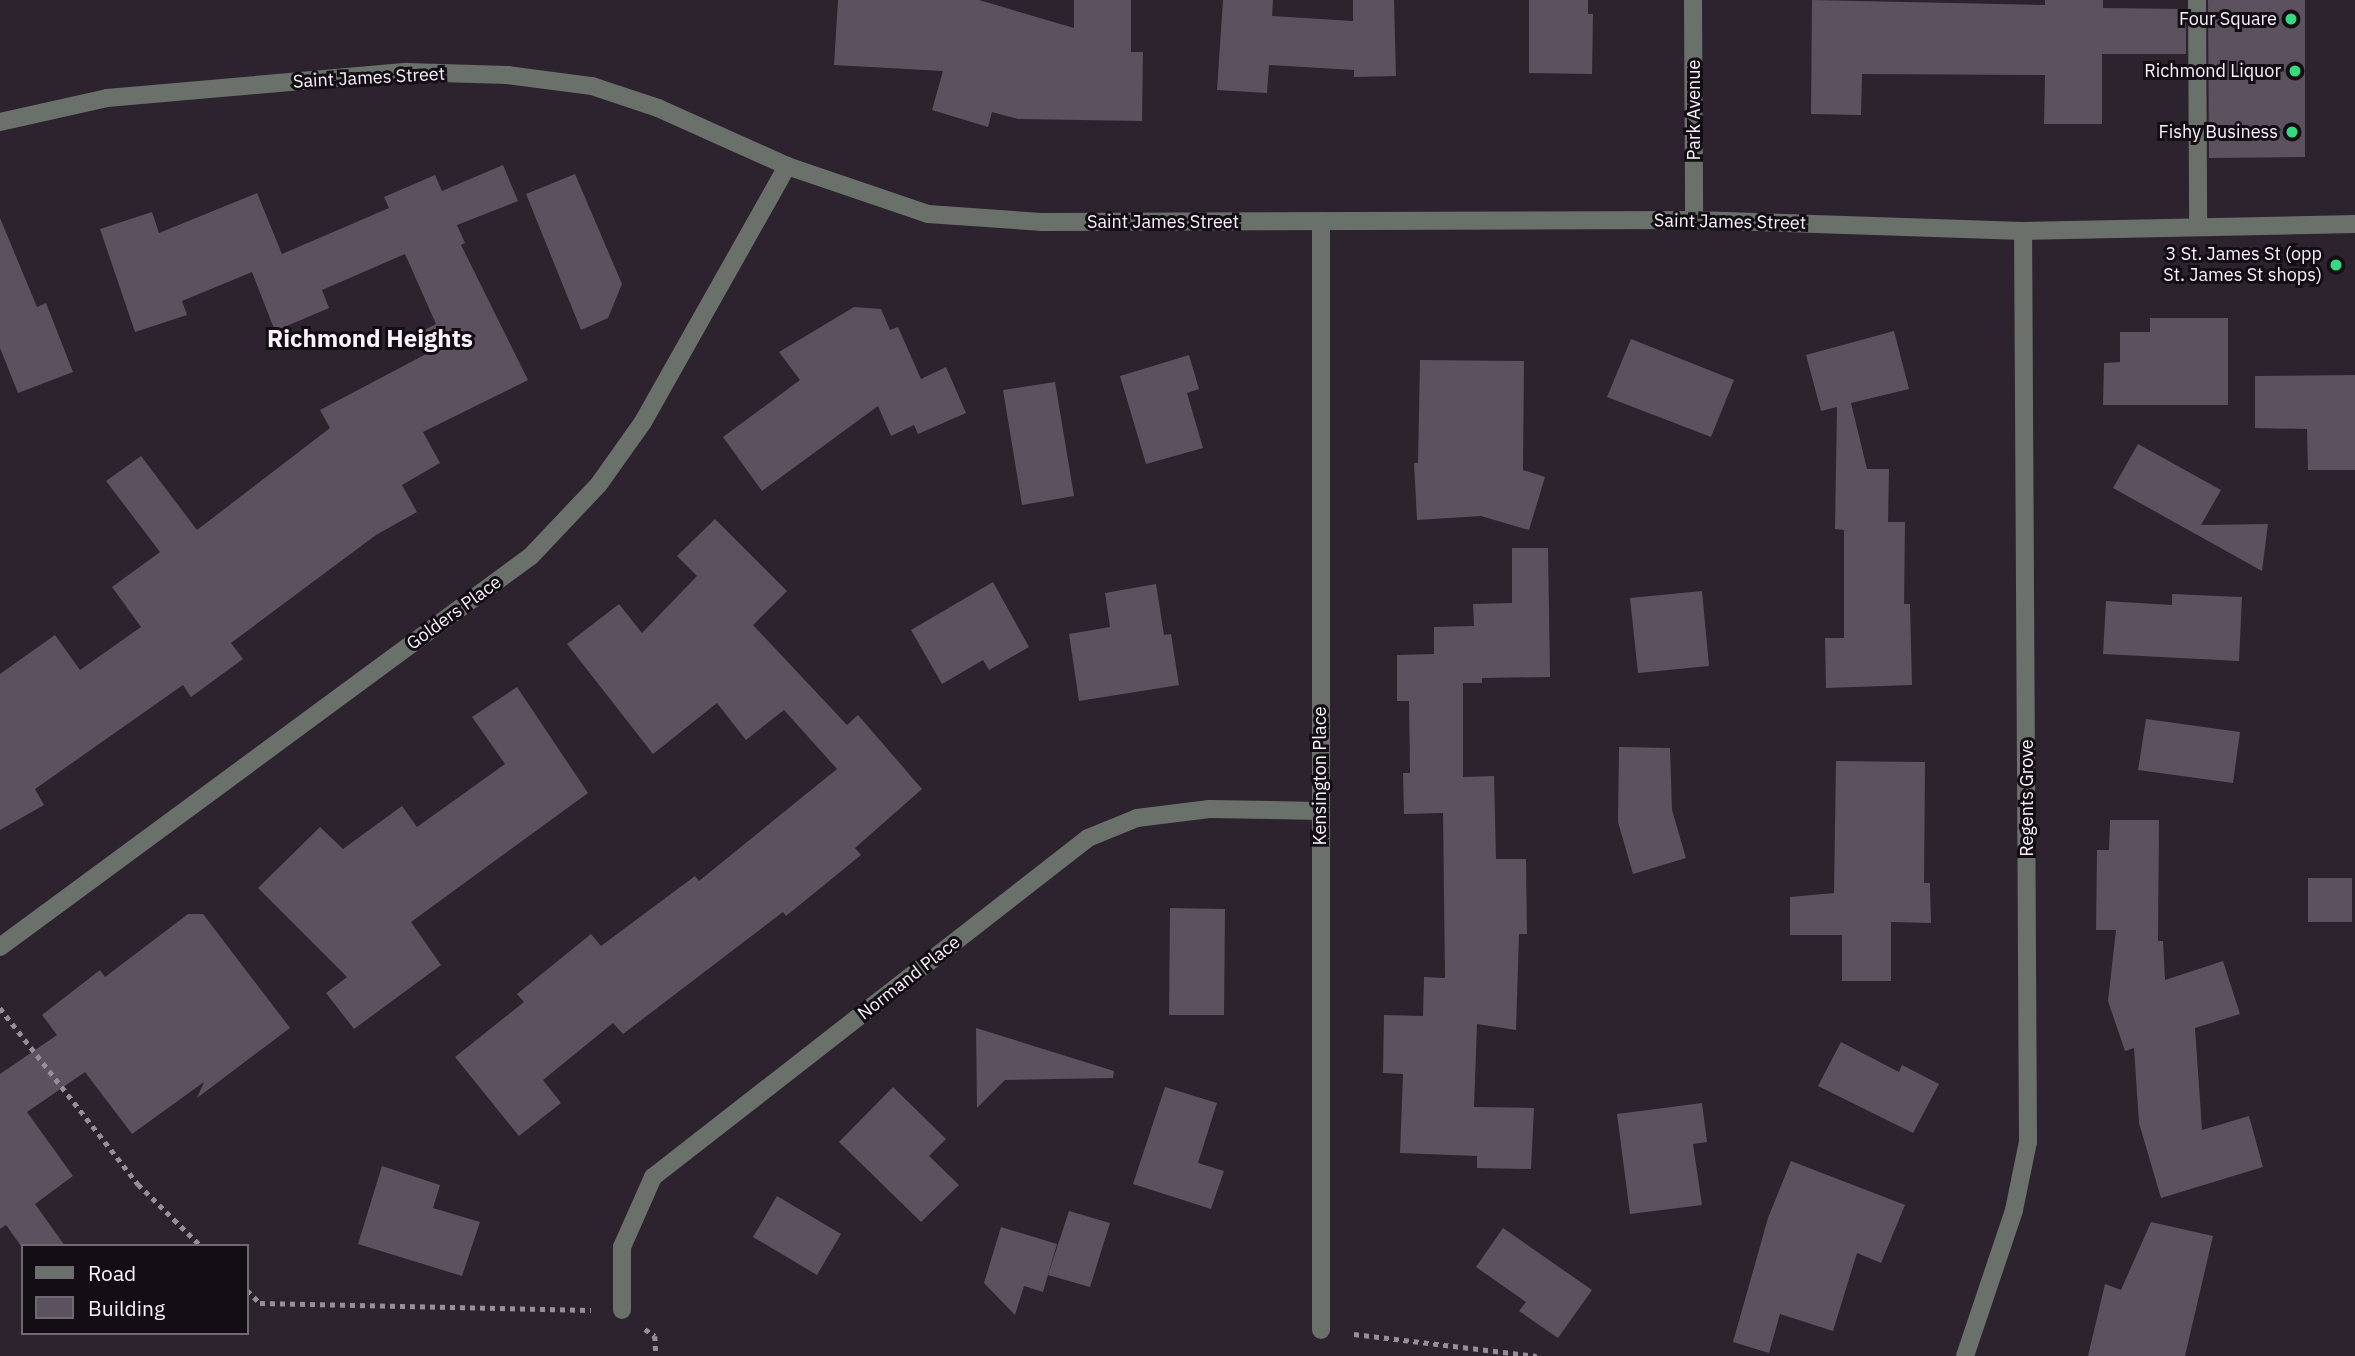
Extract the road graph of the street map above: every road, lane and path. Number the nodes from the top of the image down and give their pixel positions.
1 (1693, 0) edge
2 (2197, 0) edge
3 (0, 122) edge
4 (787, 166) junction
5 (1694, 220) junction
6 (1321, 221) junction
7 (2355, 223) edge
8 (2197, 226) junction
9 (2023, 231) junction
10 (1320, 811) junction
11 (0, 947) edge
12 (0, 1008) edge
13 (199, 1244) edge
14 (248, 1291) edge
15 (622, 1310) joint
16 (1321, 1330) joint
17 (1537, 1356) edge
18 (1965, 1356) edge

1 - 5 street, Park Avenue
2 - 8 street
3 - 4 street, Saint James Street
4 - 6 street, Saint James Street
4 - 11 street, Golders Place
5 - 6 street, Saint James Street
5 - 9 street, Saint James Street
6 - 10 street, Kensington Place
7 - 8 street, Saint James Street
8 - 9 street, Saint James Street
9 - 18 street, Regents Grove
10 - 15 street, Normand Place
10 - 16 street, Kensington Place
12 - 13 path
14 - 15 path
16 - 17 path

